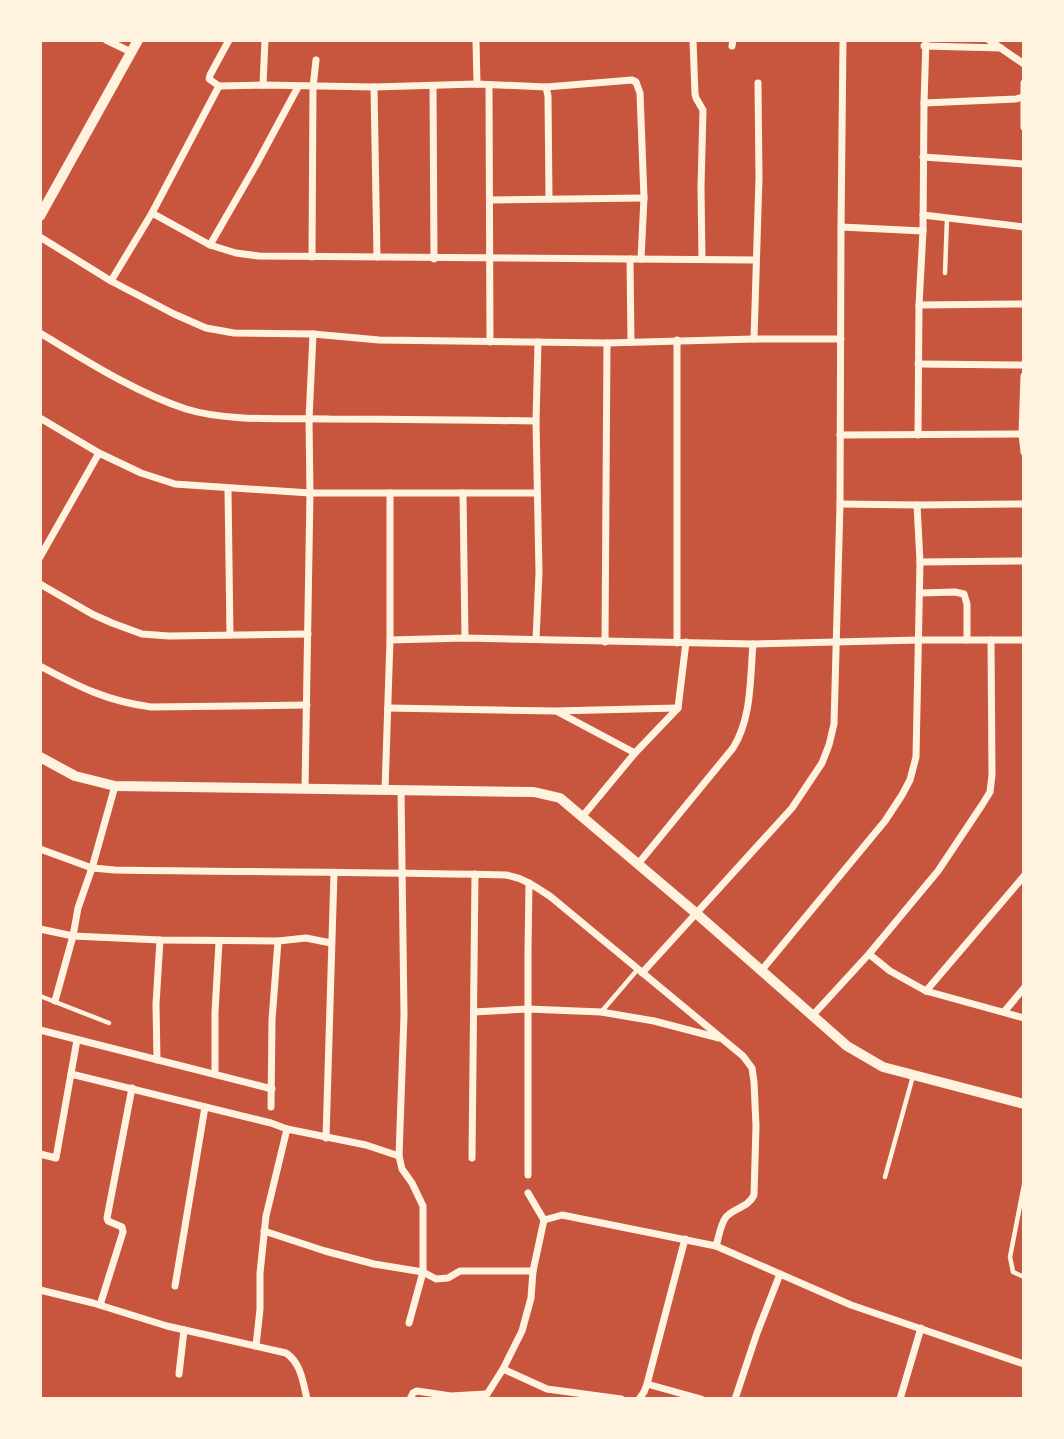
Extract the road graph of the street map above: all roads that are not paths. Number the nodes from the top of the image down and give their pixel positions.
1 (106, 40) edge
2 (138, 40) edge
3 (229, 40) edge
4 (265, 40) edge
5 (476, 40) edge
6 (693, 40) edge
7 (843, 40) edge
8 (989, 40) edge
9 (925, 43) edge
10 (1001, 48) junction
11 (131, 52) junction
12 (316, 60) dead end
13 (1024, 64) edge
14 (758, 83) dead end
15 (1024, 83) edge
16 (477, 84) junction
17 (263, 85) junction
18 (219, 86) junction
19 (298, 86) junction
20 (433, 86) junction
21 (489, 86) junction
22 (313, 87) junction
23 (374, 87) junction
24 (546, 87) junction
25 (1023, 97) edge
26 (923, 103) junction
27 (1024, 127) edge
28 (923, 157) junction
29 (1024, 164) edge
30 (644, 198) junction
31 (549, 199) junction
32 (490, 200) junction
33 (152, 213) junction
34 (923, 215) junction
35 (40, 216) edge
36 (947, 218) junction
37 (841, 227) junction
38 (1024, 227) edge
39 (923, 231) junction
40 (40, 237) edge
41 (210, 245) junction
42 (312, 257) junction
43 (377, 257) junction
44 (434, 258) junction
45 (489, 259) junction
46 (631, 259) junction
47 (641, 259) junction
48 (702, 259) junction
49 (755, 260) junction
50 (944, 273) dead end
51 (111, 281) junction
52 (1024, 304) edge
53 (919, 305) junction
54 (40, 333) edge
55 (313, 334) junction
56 (754, 339) junction
57 (841, 339) junction
58 (677, 340) junction
59 (490, 342) junction
60 (538, 342) junction
61 (631, 342) junction
62 (607, 343) junction
63 (918, 363) junction
64 (1024, 365) edge
65 (1024, 376) edge
66 (40, 418) edge
67 (309, 419) junction
68 (536, 421) junction
69 (1023, 434) edge
70 (840, 435) junction
71 (918, 435) junction
72 (1024, 452) edge
73 (99, 453) junction
74 (228, 489) junction
75 (310, 493) junction
76 (390, 493) junction
77 (463, 493) junction
78 (537, 493) junction
79 (840, 504) junction
80 (1024, 504) edge
81 (917, 505) junction
82 (40, 557) edge
83 (1024, 561) edge
84 (920, 562) junction
85 (40, 584) edge
86 (920, 593) junction
87 (308, 634) junction
88 (230, 635) junction
89 (465, 638) junction
90 (536, 639) junction
91 (390, 640) junction
92 (919, 640) junction
93 (967, 640) junction
94 (991, 640) junction
95 (1024, 640) edge
96 (605, 642) junction
97 (686, 642) junction
98 (838, 642) junction
99 (677, 643) junction
100 (754, 644) junction
101 (40, 666) edge
102 (307, 705) junction
103 (388, 708) junction
104 (678, 708) junction
105 (555, 711) junction
106 (635, 753) junction
107 (40, 757) edge
108 (115, 786) junction
109 (305, 789) junction
110 (386, 790) junction
111 (401, 790) junction
112 (582, 817) junction
113 (40, 849) edge
114 (638, 864) junction
115 (92, 869) junction
116 (401, 872) junction
117 (334, 873) junction
118 (475, 874) junction
119 (1024, 876) edge
120 (529, 883) junction
121 (697, 914) junction
122 (40, 929) edge
123 (73, 936) junction
124 (160, 940) junction
125 (278, 941) junction
126 (219, 942) junction
127 (331, 943) junction
128 (869, 954) junction
129 (640, 971) junction
130 (761, 971) junction
131 (1024, 988) edge
132 (926, 990) junction
133 (40, 996) edge
134 (55, 1001) junction
135 (528, 1009) junction
136 (474, 1012) junction
137 (601, 1012) junction
138 (1004, 1012) junction
139 (812, 1016) junction
140 (1024, 1018) edge
141 (109, 1023) dead end
142 (40, 1030) edge
143 (722, 1039) junction
144 (77, 1040) junction
145 (157, 1060) junction
146 (71, 1074) junction
147 (215, 1074) junction
148 (914, 1076) junction
149 (132, 1088) junction
150 (272, 1088) junction
151 (1024, 1104) edge
152 (205, 1107) junction
153 (271, 1107) dead end
154 (287, 1129) junction
155 (326, 1138) junction
156 (40, 1154) edge
157 (399, 1156) junction
158 (472, 1158) dead end
159 (528, 1175) dead end
160 (885, 1177) dead end
161 (1024, 1185) edge
162 (528, 1193) dead end
163 (544, 1220) junction
164 (264, 1231) junction
165 (685, 1239) junction
166 (716, 1246) junction
167 (533, 1271) junction
168 (423, 1272) junction
169 (780, 1274) junction
170 (1024, 1277) edge
171 (175, 1286) dead end
172 (40, 1290) edge
173 (100, 1305) junction
174 (409, 1323) dead end
175 (920, 1328) junction
176 (184, 1330) junction
177 (256, 1346) junction
178 (1024, 1364) edge
179 (503, 1369) junction
180 (179, 1374) dead end
181 (647, 1384) junction
182 (485, 1396) edge
183 (307, 1399) edge
184 (410, 1399) edge
185 (621, 1399) edge
186 (639, 1399) edge
187 (701, 1399) edge
188 (736, 1399) edge
189 (900, 1399) edge

1 - 11 street
2 - 11 street
3 - 18 street
4 - 17 street
5 - 16 street
6 - 48 street
7 - 37 street
8 - 10 street
9 - 10 street
9 - 26 street
10 - 13 street
11 - 35 street
12 - 22 street
14 - 49 street
15 - 25 street
16 - 20 street
16 - 21 street
17 - 18 street
17 - 19 street
18 - 33 street
19 - 22 street
19 - 41 street
20 - 23 street
20 - 44 street
21 - 24 street
21 - 32 street
22 - 23 street
22 - 42 street
23 - 43 street
24 - 30 street
24 - 31 street
25 - 26 street
25 - 27 street
26 - 28 street
28 - 29 street
28 - 34 street
30 - 31 street
30 - 47 street
31 - 32 street
32 - 45 street
33 - 41 street
33 - 51 street
34 - 36 street
34 - 39 street
36 - 38 street
36 - 50 lane
37 - 39 street
37 - 57 street
39 - 53 street
40 - 51 street
41 - 42 street
42 - 43 street
43 - 44 street
44 - 45 street
45 - 46 street
45 - 59 street
46 - 47 street
46 - 61 street
47 - 48 street
48 - 49 street
49 - 56 street
51 - 55 street
52 - 53 street
53 - 63 street
54 - 67 street
55 - 59 street
55 - 67 street
56 - 57 street
56 - 58 street
57 - 70 street
58 - 61 street
58 - 99 street
59 - 60 street
60 - 62 street
60 - 68 street
61 - 62 street
62 - 96 street
63 - 64 street
63 - 71 street
65 - 69 street
66 - 73 street
67 - 68 street
67 - 75 street
68 - 78 street
69 - 71 street
69 - 72 street
70 - 71 street
70 - 79 street
73 - 74 street
73 - 82 street
74 - 75 street
74 - 88 street
75 - 76 street
75 - 87 street
76 - 77 street
76 - 91 street
77 - 78 street
77 - 89 street
78 - 90 street
79 - 81 street
79 - 98 street
80 - 81 street
81 - 84 street
83 - 84 street
84 - 86 street
85 - 88 street
86 - 92 street
86 - 93 street
87 - 88 street
87 - 102 street
89 - 90 street
89 - 91 street
90 - 96 street
91 - 103 street
92 - 93 street
92 - 98 street
92 - 130 street
93 - 94 street
94 - 95 street
94 - 128 street
96 - 99 street
97 - 99 street
97 - 100 street
97 - 104 street
98 - 100 street
98 - 121 street
100 - 114 street
101 - 102 street
102 - 109 street
103 - 105 street
103 - 110 street
104 - 105 street
104 - 106 street
105 - 106 street
106 - 112 street
107 - 108 street
108 - 109 street
108 - 115 street
109 - 110 street
110 - 111 street
111 - 112 street
111 - 116 street
112 - 114 street
113 - 115 street
114 - 121 street
115 - 117 street
115 - 123 street
116 - 117 street
116 - 118 street
116 - 157 street
117 - 127 street
118 - 120 street
118 - 136 street
119 - 132 street
120 - 129 street
120 - 135 street
121 - 129 street
121 - 130 street
122 - 123 street
123 - 124 street
123 - 134 street
124 - 126 street
124 - 145 street
125 - 126 street
125 - 127 street
125 - 150 street
126 - 147 street
127 - 155 street
128 - 132 street
128 - 139 street
129 - 137 lane
129 - 143 street
130 - 139 street
131 - 138 street
132 - 138 street
133 - 134 lane
134 - 141 lane
135 - 136 street
135 - 137 street
135 - 159 street
136 - 158 street
137 - 143 street
138 - 140 street
139 - 148 street
142 - 144 street
143 - 166 street
144 - 145 street
144 - 146 street
145 - 147 street
146 - 149 street
146 - 156 street
147 - 150 street
148 - 151 street
148 - 160 lane
149 - 152 street
149 - 173 street
150 - 153 street
152 - 154 street
152 - 171 street
154 - 155 street
154 - 164 street
155 - 157 street
157 - 168 street
161 - 170 lane
162 - 163 street
163 - 165 street
163 - 167 street
164 - 168 street
164 - 177 street
165 - 166 street
165 - 181 street
166 - 169 street
167 - 168 street
167 - 179 street
168 - 174 street
169 - 175 street
169 - 188 street
172 - 173 street
173 - 176 street
175 - 178 street
175 - 189 street
176 - 177 street
176 - 180 street
177 - 183 street
179 - 182 street
179 - 185 street
181 - 186 street
181 - 187 street
182 - 184 street

